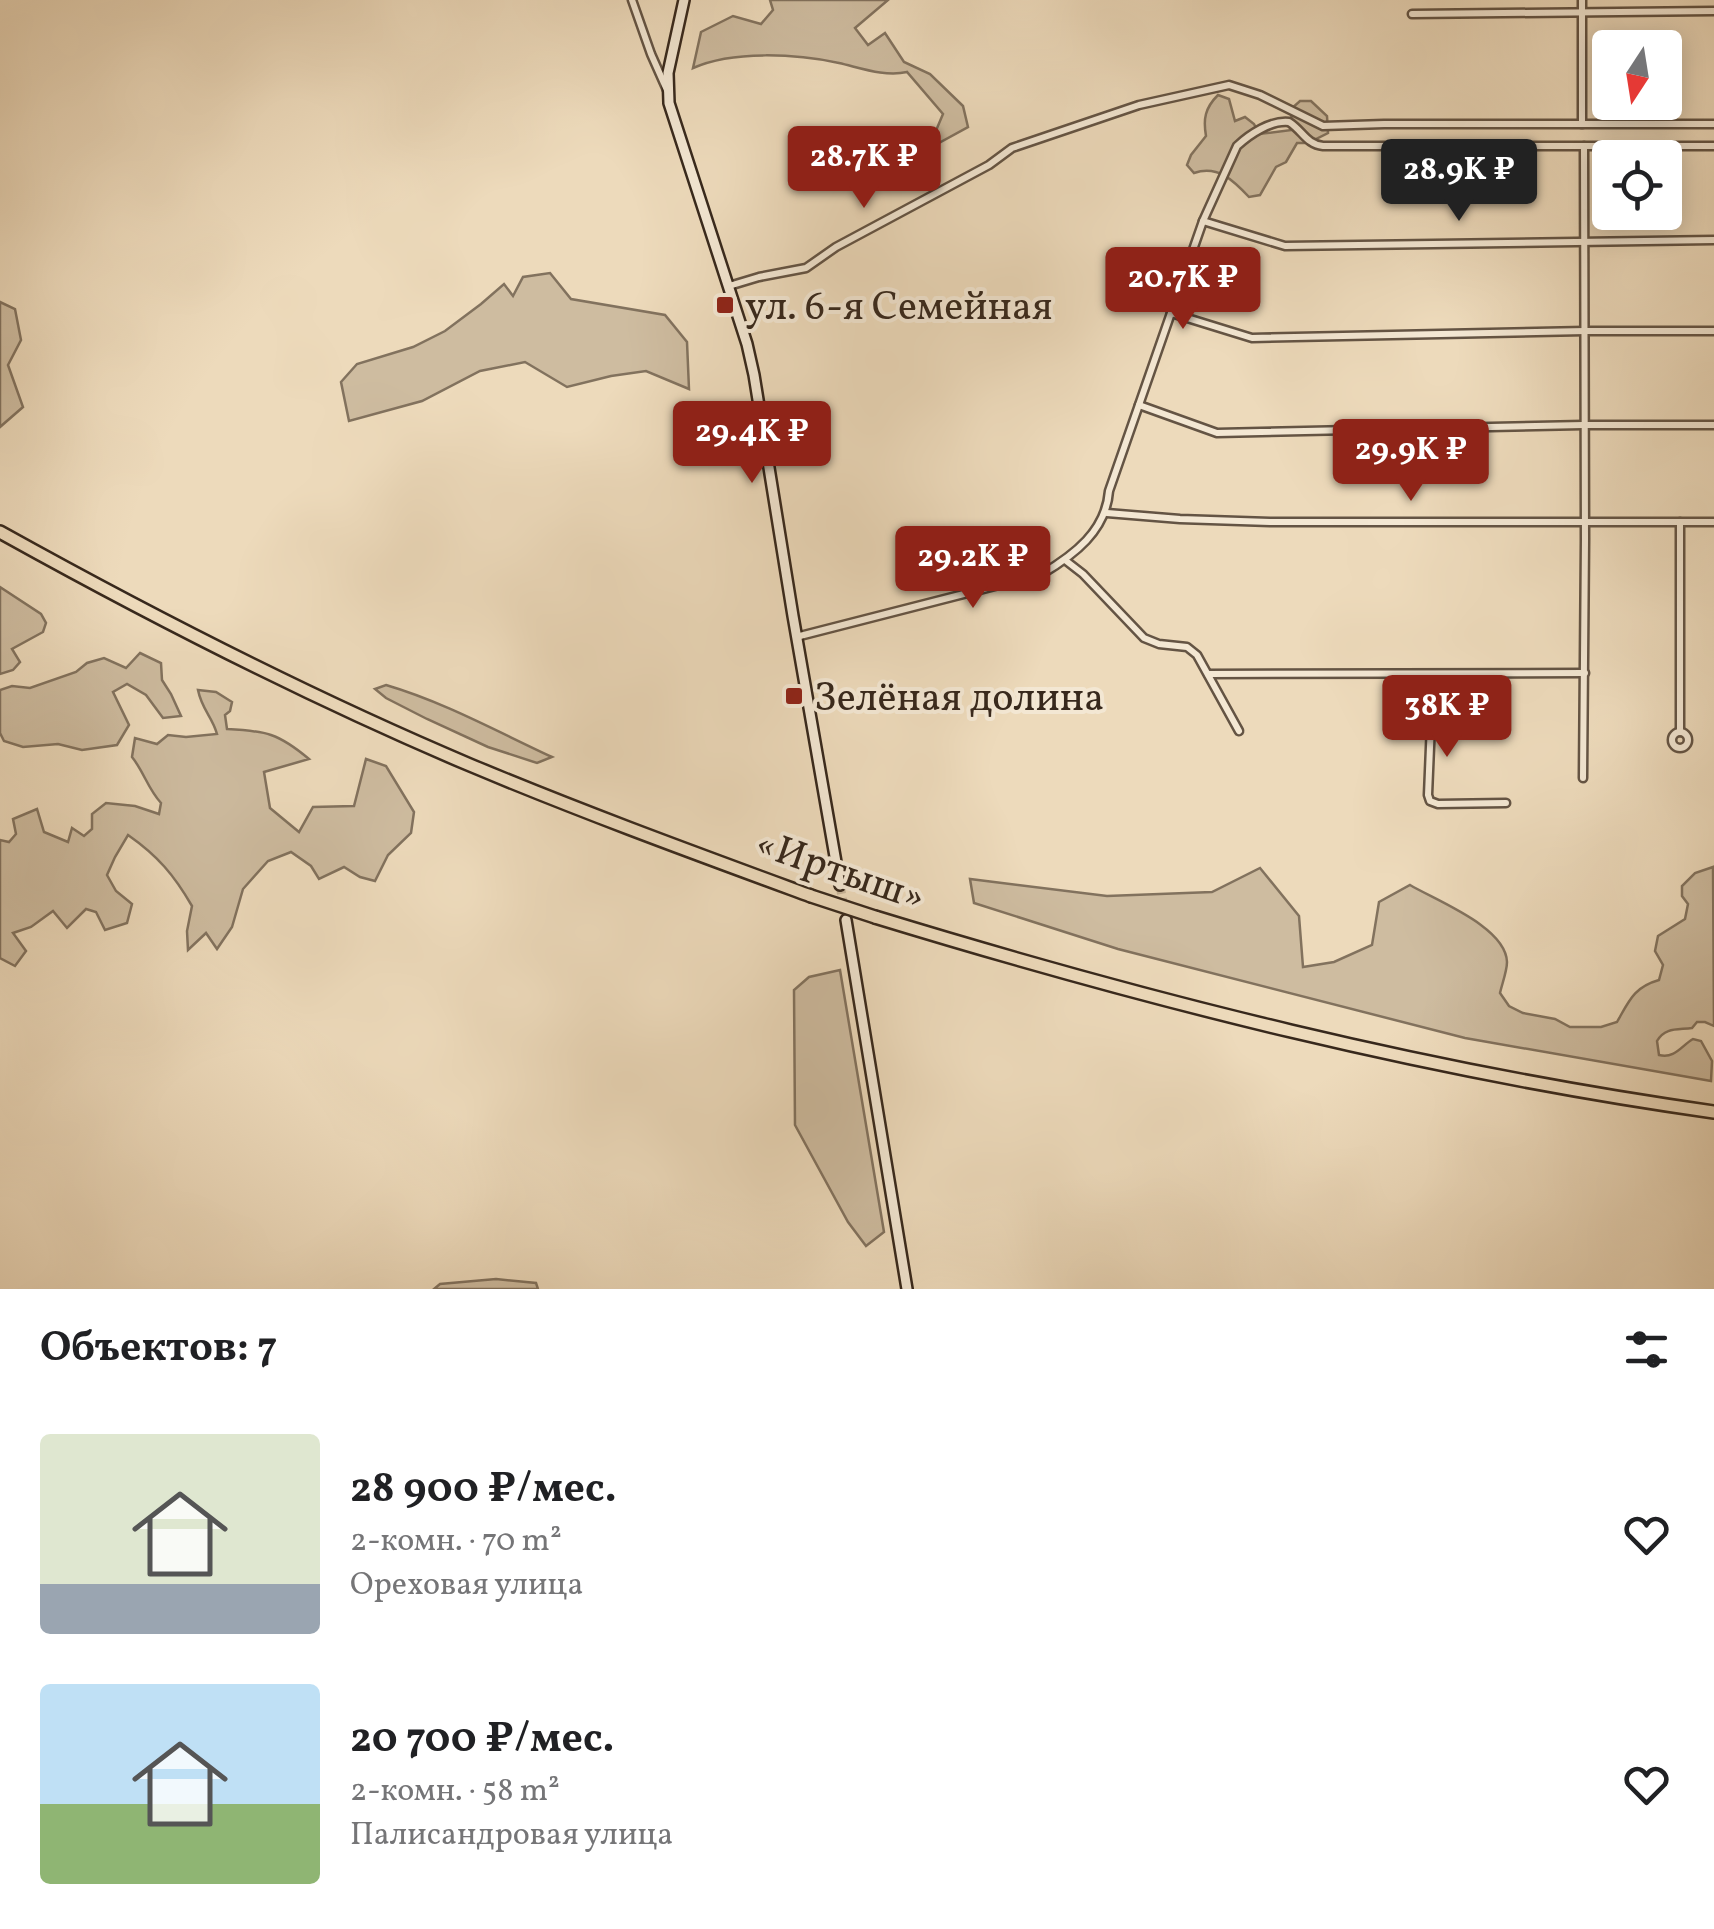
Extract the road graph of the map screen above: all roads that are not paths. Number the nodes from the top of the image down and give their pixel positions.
1 (632, 0) edge
2 (684, 0) edge
3 (1582, 0) edge
4 (1714, 11) edge
5 (1582, 12) junction
6 (1412, 14) dead end
7 (667, 90) junction
8 (1582, 124) junction
9 (1714, 124) edge
10 (1584, 146) junction
11 (1714, 146) edge
12 (1203, 221) junction
13 (1585, 240) junction
14 (1714, 240) edge
15 (728, 286) junction
16 (1170, 313) junction
17 (1584, 331) junction
18 (1714, 331) edge
19 (1139, 405) junction
20 (1583, 425) junction
21 (1714, 426) edge
22 (1107, 513) junction
23 (1584, 522) junction
24 (1680, 522) junction
25 (1714, 522) edge
26 (0, 532) edge
27 (1065, 560) junction
28 (796, 638) junction
29 (1584, 673) junction
30 (1208, 674) junction
31 (1433, 675) junction
32 (1240, 731) dead end
33 (1680, 732) dead end
34 (1583, 778) dead end
35 (1506, 803) dead end
36 (840, 885) tunnel mouth
37 (846, 920) tunnel mouth
38 (1714, 1112) edge
39 (907, 1289) edge

1 - 7 street
2 - 7 street
3 - 5 street
4 - 5 street
5 - 6 street
5 - 8 street
7 - 15 street
8 - 9 street
8 - 15 street
10 - 11 street
10 - 12 street
10 - 13 street
12 - 13 street
12 - 16 street
13 - 14 street
13 - 17 street
15 - 28 street
16 - 17 street
16 - 19 street
17 - 18 street
17 - 20 street
19 - 20 street
19 - 22 street
20 - 21 street
20 - 23 street
22 - 23 street
22 - 27 street
23 - 24 street
23 - 29 street
24 - 25 street
24 - 33 street
26 - 38 highway, «Иртыш», bridge
27 - 28 street
27 - 30 street
28 - 36 street
29 - 31 street
29 - 34 street
30 - 31 street
30 - 32 street
31 - 35 street
37 - 39 street

